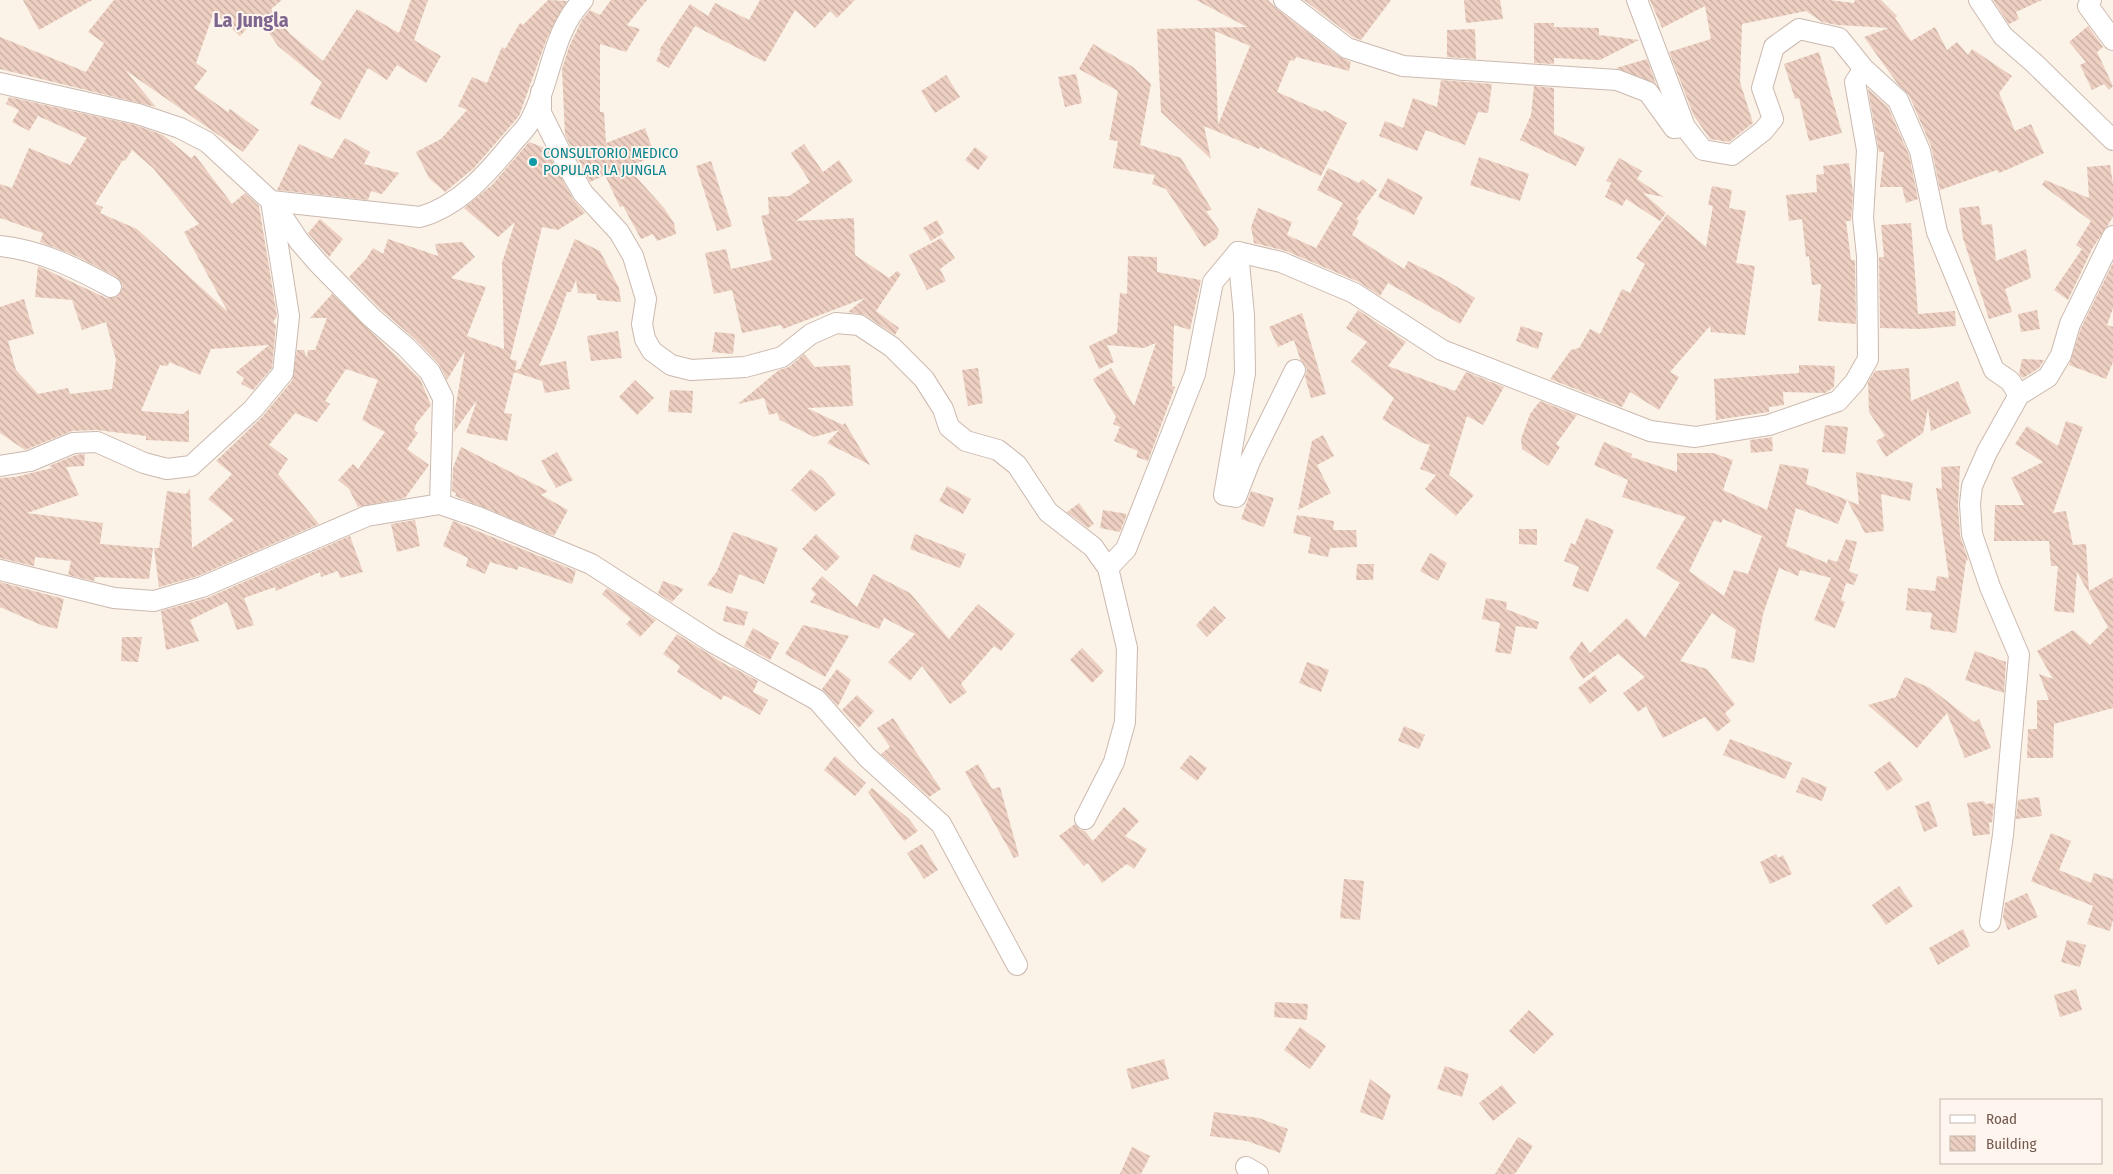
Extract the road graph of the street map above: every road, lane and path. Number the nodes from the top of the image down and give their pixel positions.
1 (583, 0) edge
2 (1284, 0) edge
3 (1637, 0) edge
4 (1979, 0) edge
5 (2091, 0) edge
6 (2113, 40) edge
7 (1864, 69) junction
8 (0, 83) edge
9 (541, 92) junction
10 (1684, 127) junction
11 (2113, 140) edge
12 (271, 200) junction
13 (2113, 236) edge
14 (0, 246) edge
15 (1238, 252) junction
16 (111, 287) dead end
17 (1295, 370) dead end
18 (2019, 395) junction
19 (0, 466) edge
20 (440, 504) junction
21 (1108, 568) junction
22 (0, 570) edge
23 (1085, 819) dead end
24 (1990, 922) dead end
25 (1017, 965) dead end

1 - 9 street
2 - 10 street
3 - 10 street
4 - 11 street
5 - 6 street
7 - 10 street
7 - 15 street
7 - 18 street
8 - 12 street
9 - 12 street
9 - 21 street
12 - 19 street
12 - 20 street
13 - 18 street
14 - 16 street
15 - 17 street
15 - 21 street
18 - 24 street
20 - 22 street
20 - 25 street
21 - 23 street

